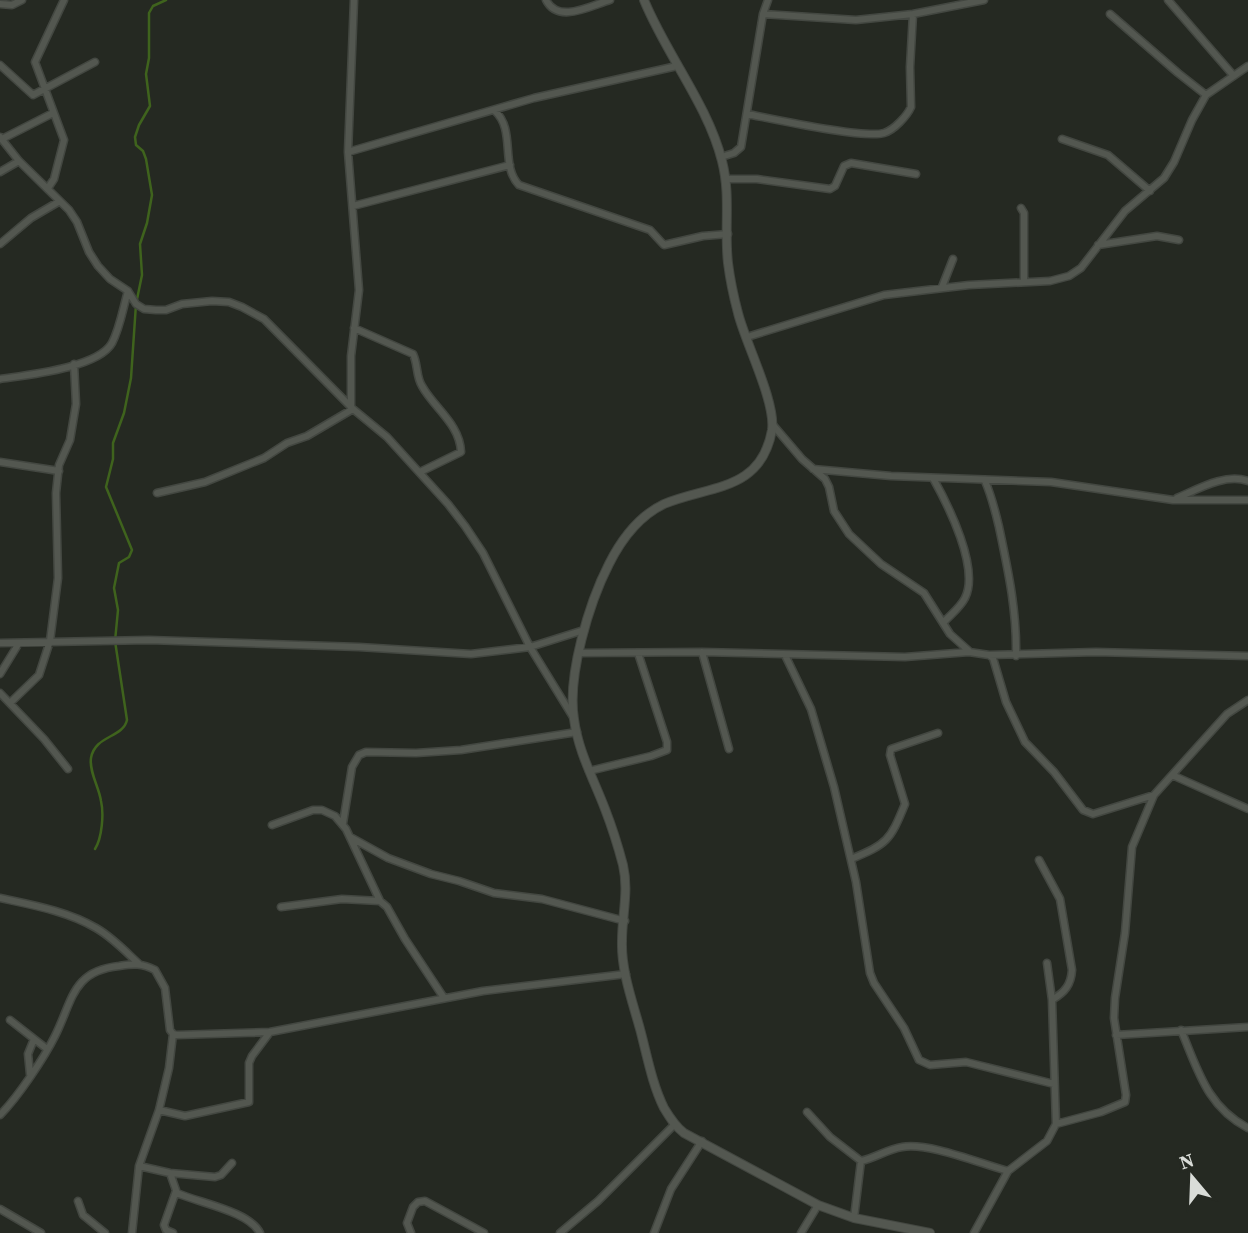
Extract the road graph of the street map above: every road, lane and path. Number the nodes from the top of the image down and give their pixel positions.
1 (22, 0) edge
2 (64, 0) edge
3 (354, 0) edge
4 (546, 0) edge
5 (610, 0) edge
6 (644, 0) edge
7 (768, 0) edge
8 (930, 0) edge
9 (982, 0) edge
10 (1168, 0) edge
11 (0, 4) edge
12 (928, 9) junction
13 (763, 14) junction
14 (913, 14) junction
15 (1110, 14) dead end
16 (94, 62) dead end
17 (0, 65) edge
18 (677, 66) junction
19 (1248, 66) edge
20 (1233, 75) junction
21 (44, 91) junction
22 (1206, 95) junction
23 (495, 111) junction
24 (53, 113) junction
25 (747, 114) junction
26 (1, 138) edge
27 (1062, 139) dead end
28 (348, 152) junction
29 (721, 157) junction
30 (19, 161) junction
31 (510, 165) junction
32 (0, 172) edge
33 (916, 174) dead end
34 (726, 179) junction
35 (48, 188) junction
36 (1150, 191) junction
37 (60, 201) junction
38 (353, 206) junction
39 (1021, 208) dead end
40 (727, 234) junction
41 (1178, 240) dead end
42 (0, 244) edge
43 (1098, 245) junction
44 (953, 258) dead end
45 (1024, 282) junction
46 (942, 287) junction
47 (128, 291) junction
48 (354, 328) junction
49 (747, 337) junction
50 (75, 364) junction
51 (0, 379) edge
52 (352, 407) junction
53 (773, 425) junction
54 (0, 462) edge
55 (814, 469) junction
56 (59, 471) junction
57 (420, 472) junction
58 (933, 478) junction
59 (985, 481) junction
60 (1248, 481) edge
61 (157, 492) dead end
62 (1248, 499) edge
63 (1173, 500) junction
64 (943, 623) junction
65 (584, 630) junction
66 (50, 641) junction
67 (0, 643) edge
68 (19, 643) junction
69 (530, 647) junction
70 (702, 652) junction
71 (969, 652) junction
72 (579, 653) junction
73 (638, 653) junction
74 (785, 655) junction
75 (989, 655) junction
76 (1016, 656) junction
77 (1248, 656) edge
78 (0, 674) edge
79 (0, 693) edge
80 (1248, 700) edge
81 (10, 703) junction
82 (574, 719) junction
83 (578, 732) junction
84 (938, 733) dead end
85 (729, 749) dead end
86 (68, 769) dead end
87 (589, 771) junction
88 (1172, 775) junction
89 (1154, 795) junction
90 (1248, 809) edge
91 (343, 824) junction
92 (272, 825) dead end
93 (350, 837) junction
94 (851, 859) junction
95 (1038, 860) dead end
96 (0, 898) edge
97 (380, 901) junction
98 (281, 907) dead end
99 (625, 921) junction
100 (1047, 963) dead end
101 (139, 964) junction
102 (626, 974) junction
103 (444, 998) junction
104 (1052, 1000) junction
105 (10, 1020) dead end
106 (1248, 1027) edge
107 (1181, 1030) junction
108 (270, 1031) junction
109 (173, 1034) junction
110 (1116, 1035) junction
111 (34, 1039) junction
112 (47, 1049) junction
113 (30, 1074) junction
114 (1054, 1084) junction
115 (159, 1111) junction
116 (807, 1112) dead end
117 (0, 1115) edge
118 (1056, 1124) junction
119 (674, 1125) junction
120 (1248, 1128) edge
121 (702, 1141) junction
122 (861, 1161) junction
123 (232, 1163) dead end
124 (139, 1166) junction
125 (1009, 1171) junction
126 (170, 1173) junction
127 (176, 1191) junction
128 (78, 1202) dead end
129 (818, 1205) junction
130 (0, 1209) edge
131 (855, 1218) junction
132 (917, 1231) edge
133 (41, 1233) edge
134 (105, 1233) edge
135 (132, 1233) edge
136 (173, 1233) edge
137 (260, 1233) edge
138 (411, 1233) edge
139 (484, 1233) edge
140 (560, 1233) edge
141 (654, 1233) edge
142 (801, 1233) edge
143 (930, 1233) edge
144 (974, 1233) edge

1 - 11 street
2 - 21 street
3 - 28 street
4 - 5 street
6 - 18 street
7 - 13 street
8 - 12 street
9 - 12 street
10 - 20 street
12 - 14 street
13 - 14 street
13 - 25 street
14 - 25 street
15 - 22 street
16 - 21 street
17 - 21 street
18 - 23 street
18 - 29 street
19 - 20 street
20 - 22 street
21 - 24 street
22 - 36 street
23 - 28 street
23 - 31 street
24 - 26 street
24 - 35 street
25 - 29 street
26 - 30 street
27 - 36 street
28 - 38 street
29 - 34 street
30 - 32 street
30 - 35 street
31 - 38 street
31 - 40 street
33 - 34 street
34 - 40 street
35 - 37 street
36 - 43 street
37 - 42 street
37 - 47 street
38 - 48 street
39 - 45 street
40 - 49 street
41 - 43 street
43 - 45 street
44 - 46 street
45 - 46 street
46 - 49 street
47 - 50 street
47 - 52 street
48 - 52 street
48 - 57 street
49 - 53 street
50 - 51 street
50 - 56 street
52 - 57 street
52 - 61 street
53 - 55 street
53 - 65 street
54 - 56 street
55 - 58 street
55 - 64 street
56 - 66 street
57 - 69 street
58 - 59 street
58 - 64 street
59 - 63 street
59 - 76 street
60 - 63 street
62 - 63 street
64 - 71 street
65 - 69 street
65 - 72 street
66 - 68 street
66 - 69 street
66 - 81 street
67 - 68 street
68 - 78 street
69 - 82 street
70 - 73 street
70 - 74 street
70 - 85 street
71 - 74 street
71 - 75 street
72 - 73 street
72 - 82 street
73 - 87 street
74 - 94 street
75 - 76 street
75 - 89 street
76 - 77 street
79 - 81 street
80 - 88 street
81 - 86 street
82 - 83 street
83 - 87 street
83 - 91 street
84 - 94 street
87 - 99 street
88 - 89 street
88 - 90 street
89 - 110 street
91 - 92 street
91 - 93 street
93 - 97 street
93 - 99 street
94 - 114 street
95 - 104 street
96 - 101 street
97 - 98 street
97 - 103 street
99 - 102 street
100 - 104 street
101 - 109 street
101 - 112 street
102 - 103 street
102 - 119 street
103 - 108 street
104 - 114 street
105 - 111 street
106 - 107 street
107 - 110 street
107 - 120 street
108 - 109 street
108 - 115 street
109 - 115 street
110 - 118 street
111 - 112 street
111 - 113 street
112 - 113 street
113 - 117 street
114 - 118 street
115 - 124 street
116 - 122 street
118 - 125 street
119 - 121 street
119 - 140 street
121 - 129 street
121 - 141 street
122 - 125 street
122 - 131 street
123 - 126 street
124 - 126 street
124 - 135 street
125 - 144 street
126 - 127 street
127 - 136 street
127 - 137 street
128 - 134 street
129 - 131 street
129 - 142 street
130 - 133 street
131 - 132 street
132 - 143 street
138 - 139 street

